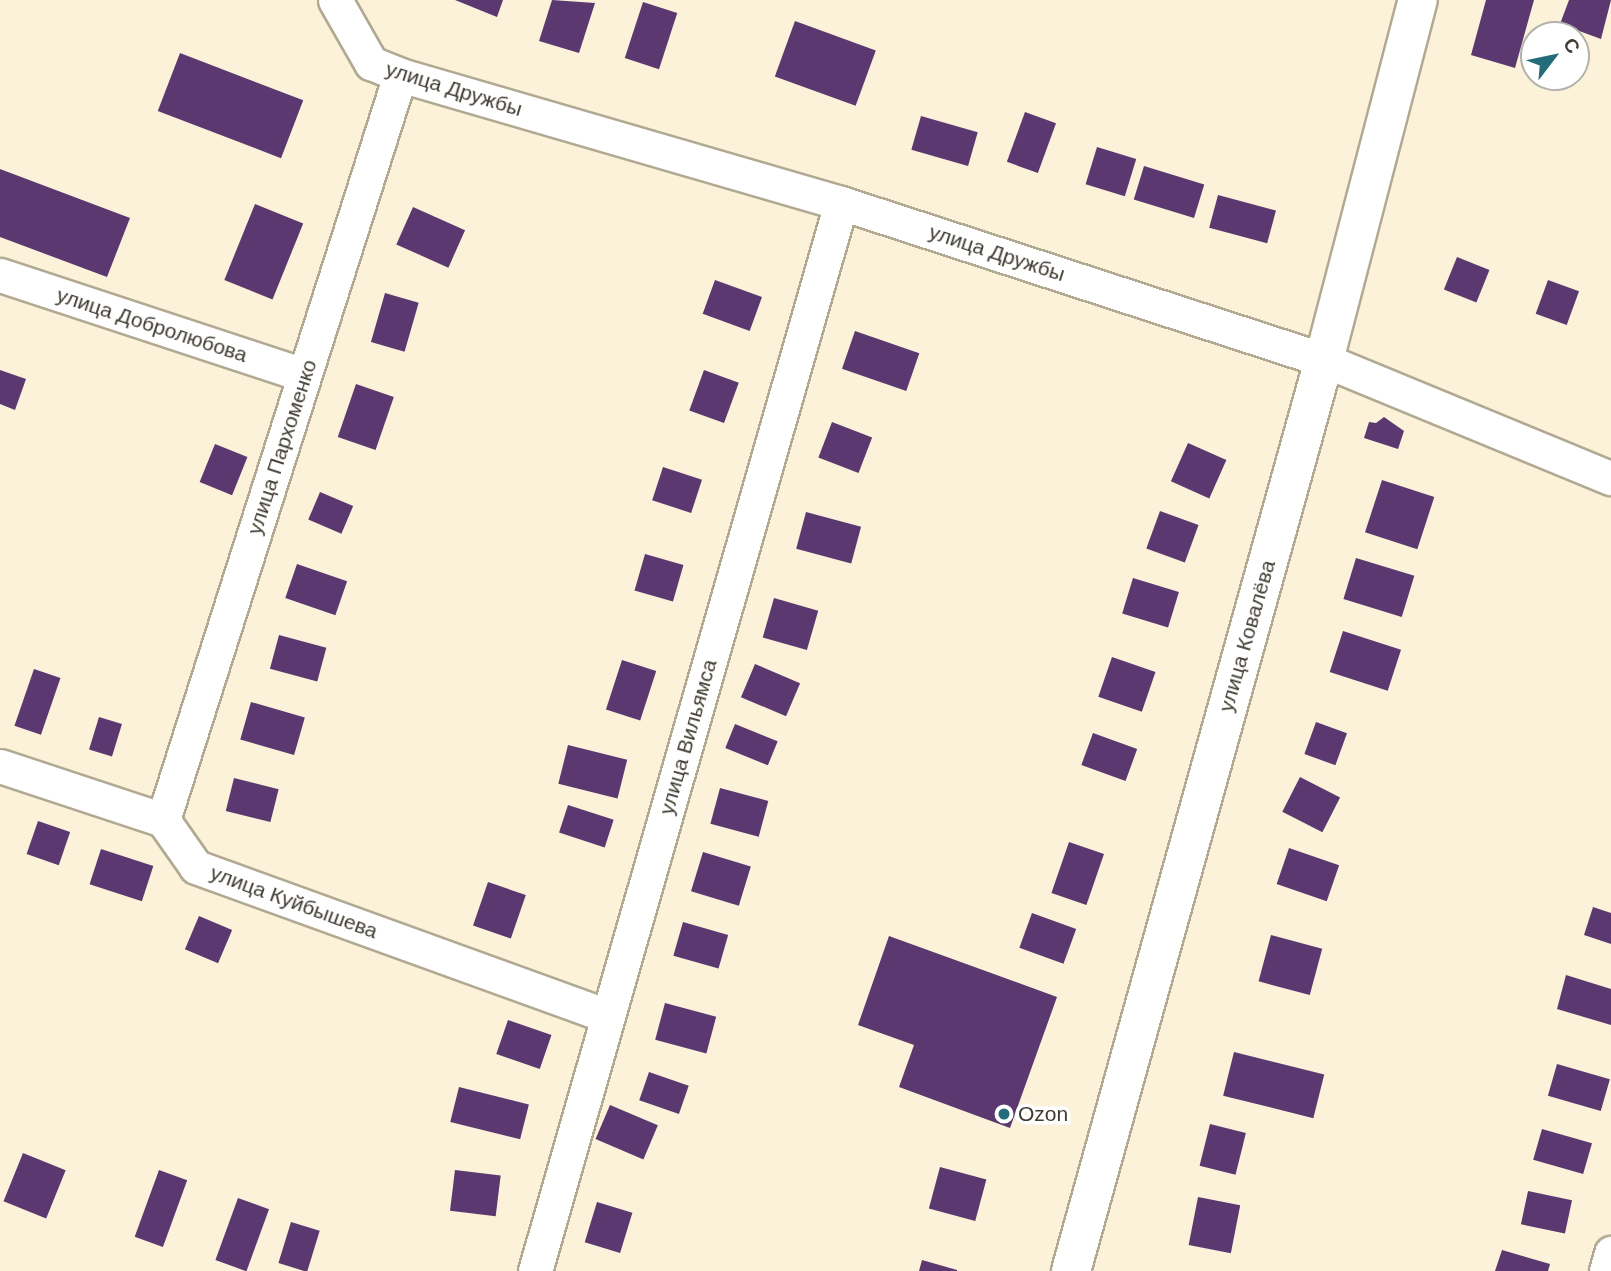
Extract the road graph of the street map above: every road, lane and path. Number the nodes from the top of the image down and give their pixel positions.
1 (335, 0) edge
2 (1418, 0) edge
3 (386, 69) junction
4 (841, 202) junction
5 (0, 275) edge
6 (1324, 360) junction
7 (304, 375) junction
8 (1611, 478) edge
9 (0, 766) edge
10 (163, 820) junction
11 (608, 1016) junction
12 (1611, 1253) edge
13 (535, 1271) edge
14 (1071, 1271) edge
15 (1606, 1271) edge

1 - 3 street
2 - 6 street, улица Ковалёва
3 - 4 street, улица Дружбы
3 - 7 street, улица Пархоменко
4 - 6 street, улица Дружбы
4 - 11 street, улица Вильямса
5 - 7 street, улица Добролюбова
6 - 8 street, улица Дружбы
6 - 14 street, улица Ковалёва
7 - 10 street, улица Пархоменко
9 - 10 street
10 - 11 street, улица Куйбышева
11 - 13 street, улица Вильямса
12 - 15 street

